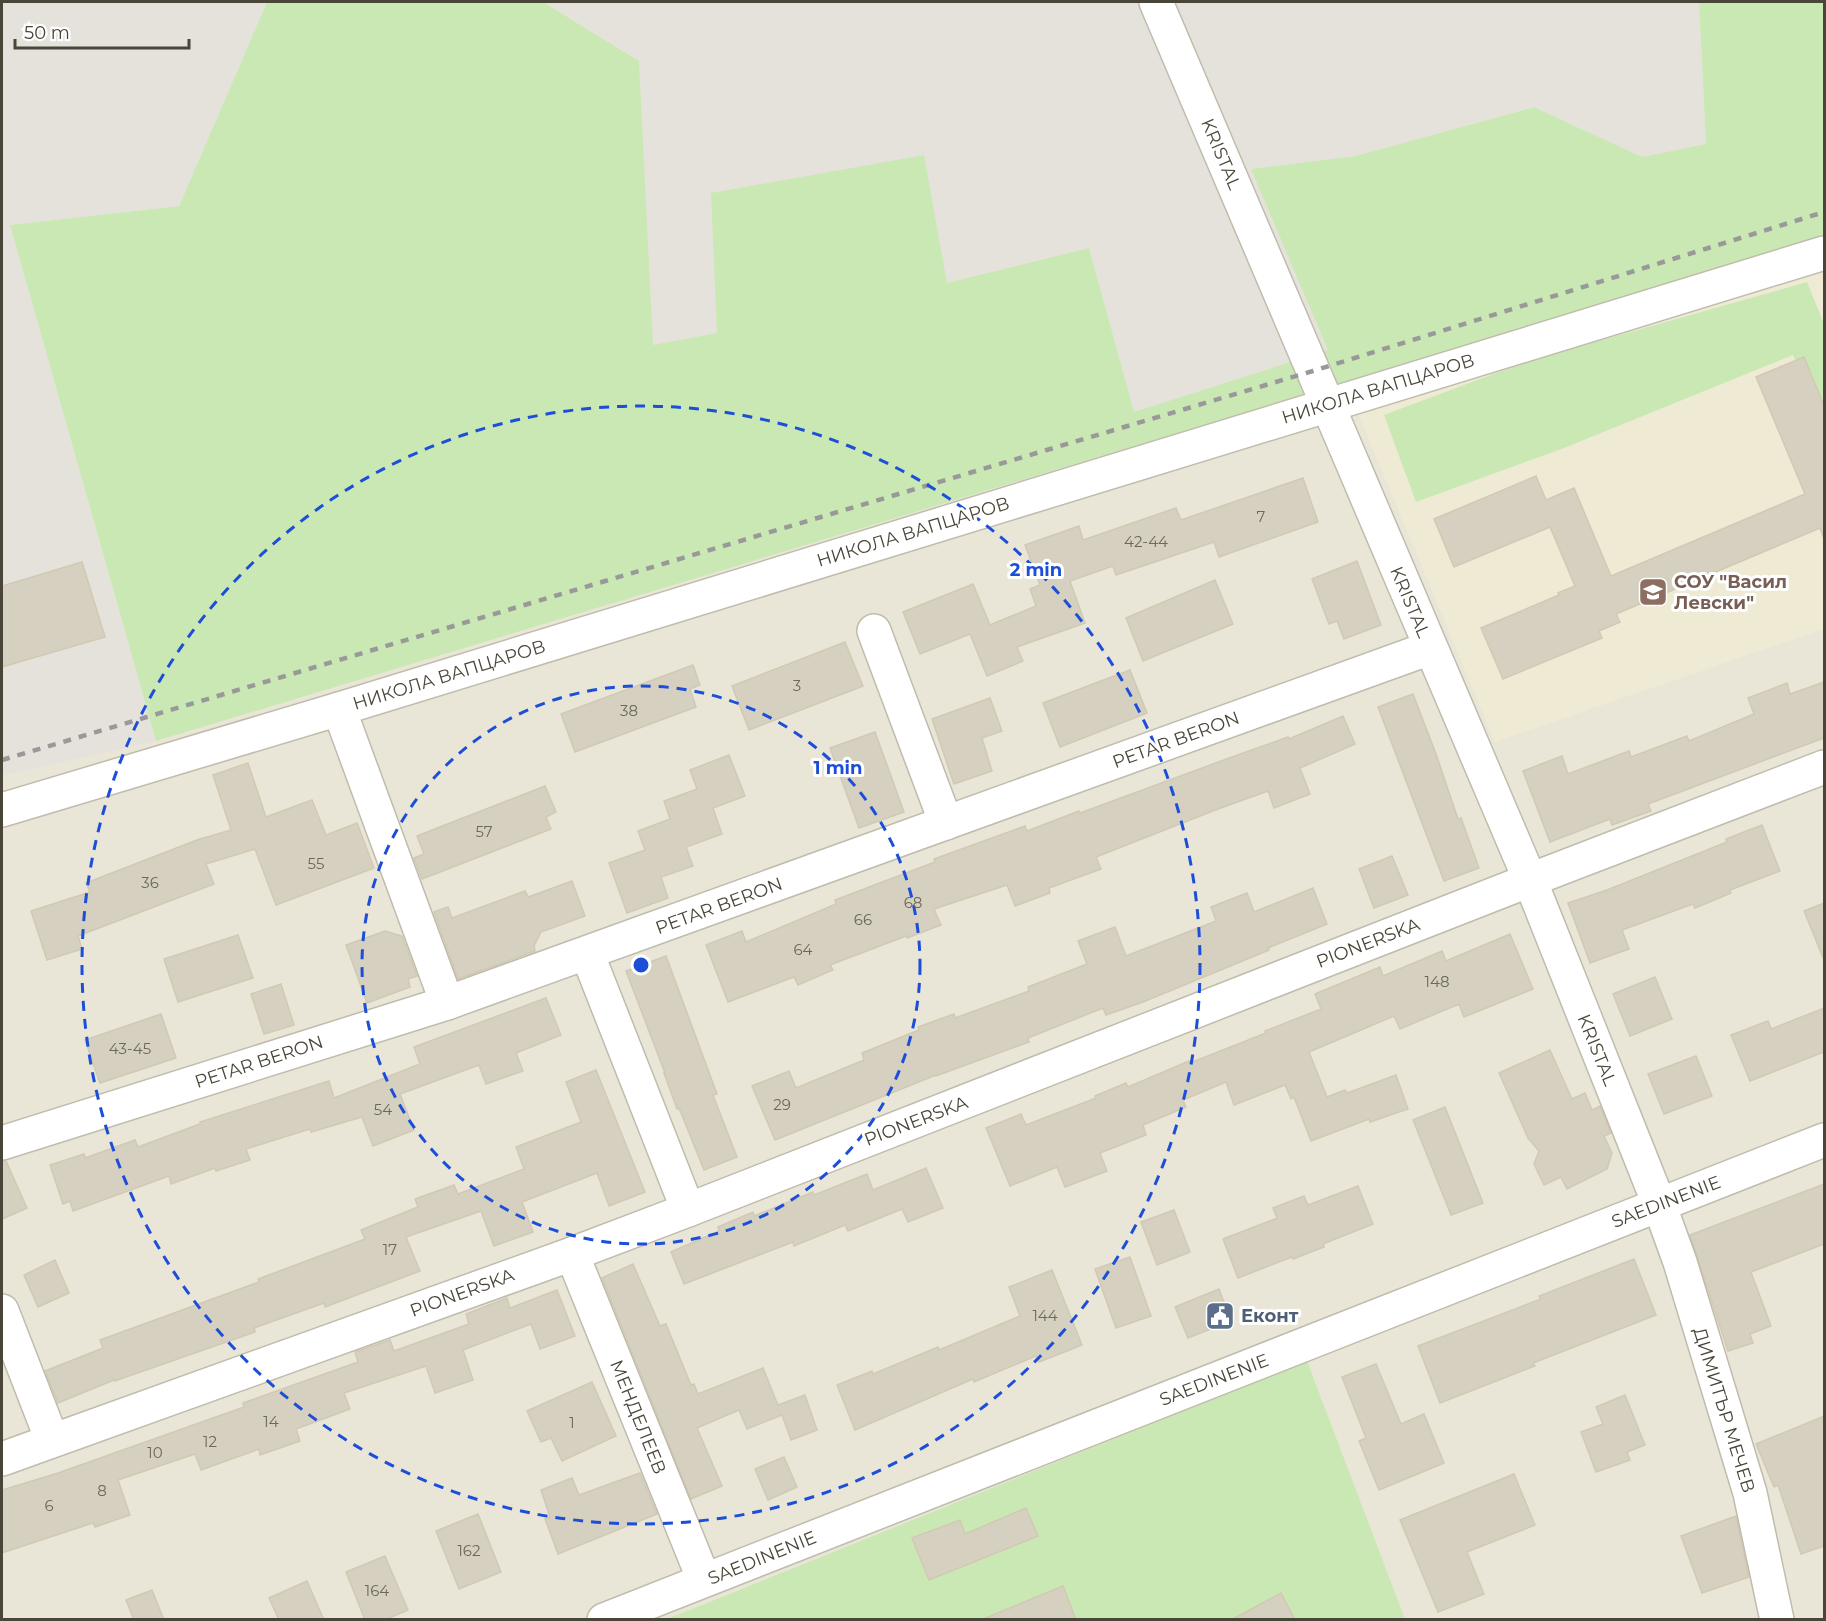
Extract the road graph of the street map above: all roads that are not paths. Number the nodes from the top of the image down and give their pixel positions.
1 (1156, 2) edge
2 (1824, 254) edge
3 (1327, 405) junction
4 (874, 631) dead end
5 (1430, 648) junction
6 (339, 709) junction
7 (1824, 767) edge
8 (2, 810) edge
9 (946, 823) junction
10 (1530, 880) junction
11 (587, 953) junction
12 (447, 1003) junction
13 (1824, 1140) edge
14 (2, 1143) edge
15 (1659, 1204) junction
16 (687, 1210) junction
17 (572, 1254) junction
18 (2, 1311) edge
19 (52, 1440) junction
20 (2, 1459) edge
21 (704, 1580) junction
22 (604, 1620) edge
23 (1778, 1620) edge

1 - 3 street, KRISTAL
2 - 3 street, НИКОЛА ВАПЦАРОВ
3 - 5 street, KRISTAL
3 - 6 street, НИКОЛА ВАПЦАРОВ
4 - 9 street
5 - 9 street, PETAR BERON
5 - 10 street, KRISTAL
6 - 8 street, НИКОЛА ВАПЦАРОВ
6 - 12 street
7 - 10 street, PIONERSKA
9 - 11 street, PETAR BERON
10 - 15 street, KRISTAL
10 - 16 street, PIONERSKA
11 - 12 street, PETAR BERON
11 - 16 street
12 - 14 street, PETAR BERON
13 - 15 street, SAEDINENIE
15 - 21 street, SAEDINENIE
15 - 23 street, ДИМИТЪР МЕЧЕВ
16 - 17 street, PIONERSKA
17 - 19 street, PIONERSKA
17 - 21 street, МЕНДЕЛЕЕВ
18 - 19 street
19 - 20 street, PIONERSKA
21 - 22 street, SAEDINENIE

